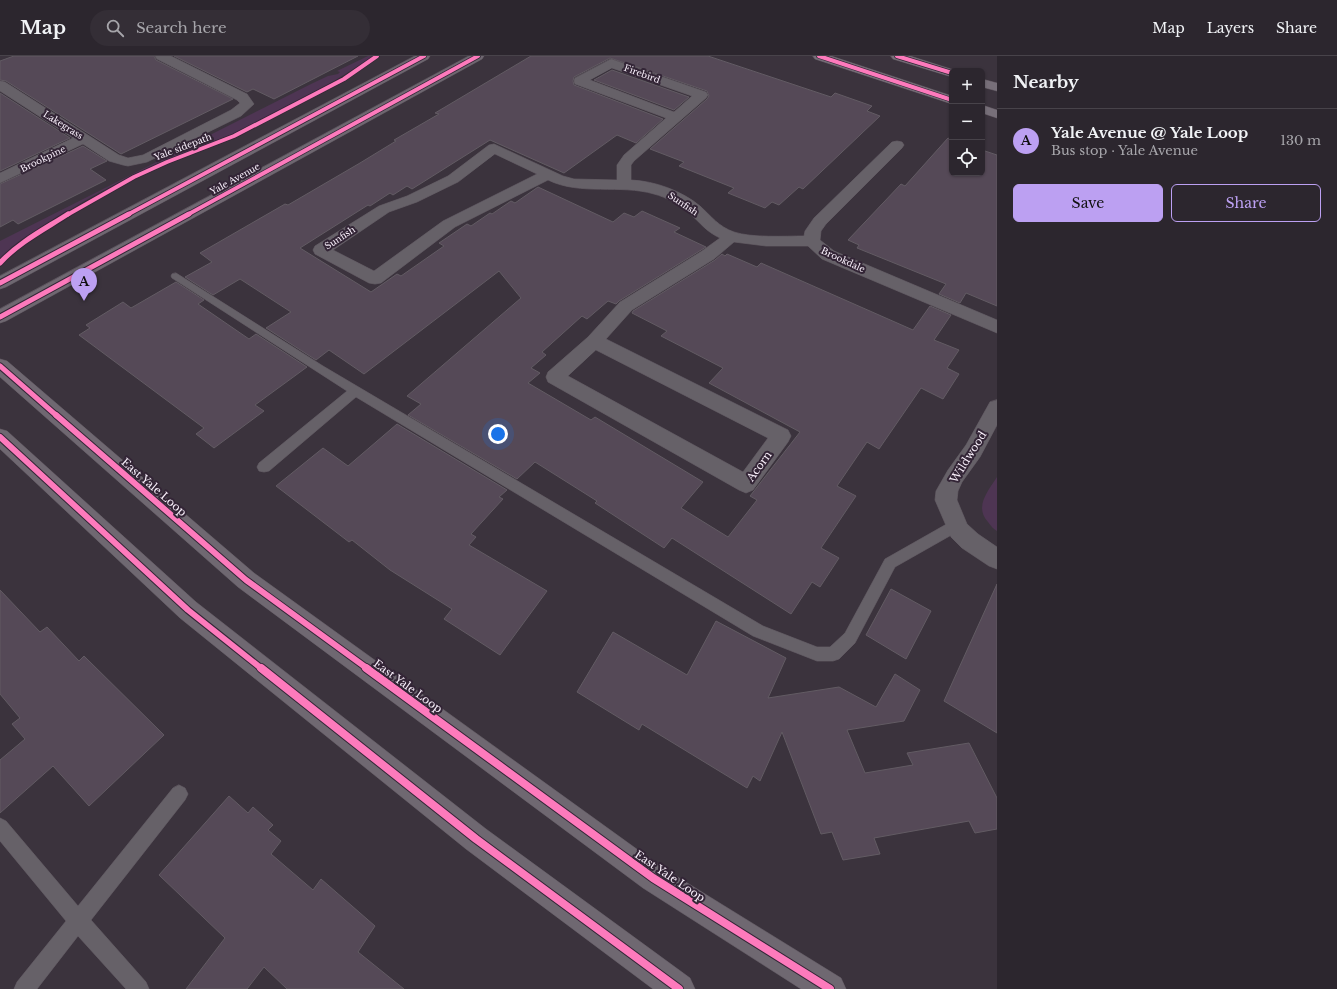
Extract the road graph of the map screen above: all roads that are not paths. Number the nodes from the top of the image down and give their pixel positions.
1 (161, 56) edge
2 (424, 56) edge
3 (478, 56) edge
4 (819, 56) edge
5 (897, 56) edge
6 (949, 72) edge
7 (985, 84) edge
8 (997, 87) edge
9 (2, 89) edge
10 (949, 99) edge
11 (985, 110) edge
12 (997, 114) edge
13 (674, 117) junction
14 (85, 138) junction
15 (897, 145) dead end
16 (548, 174) junction
17 (0, 179) edge
18 (624, 184) junction
19 (731, 237) junction
20 (812, 241) junction
21 (176, 276) dead end
22 (0, 283) edge
23 (0, 318) edge
24 (997, 327) edge
25 (594, 341) junction
26 (0, 366) edge
27 (355, 391) junction
28 (997, 408) edge
29 (0, 437) edge
30 (264, 467) dead end
31 (957, 525) junction
32 (997, 559) edge
33 (179, 794) dead end
34 (0, 826) edge
35 (79, 922) junction
36 (24, 989) edge
37 (139, 989) edge
38 (679, 989) edge
39 (830, 989) edge

1 - 14 street, Lakegrass
2 - 22 main road, Yale Avenue
3 - 23 main road, Yale Avenue
4 - 10 main road
5 - 6 main road
7 - 8 main road
9 - 14 street, Lakegrass
11 - 12 main road
13 - 13 street, Firebird
13 - 18 street, Firebird
14 - 17 street, Brookpine
15 - 20 street, Brookdale
16 - 16 street, Sunfish
16 - 18 street, Sunfish
18 - 19 street, Sunfish
19 - 20 street, Sunfish
19 - 25 street, Acorn
20 - 24 street, Brookdale
21 - 27 lane
25 - 25 street, Acorn
26 - 39 main road, East Yale Loop
27 - 30 lane
27 - 31 lane
28 - 31 street, Wildwood
29 - 38 main road
31 - 32 street, Wildwood
33 - 35 lane
34 - 35 lane
35 - 36 lane
35 - 37 lane

